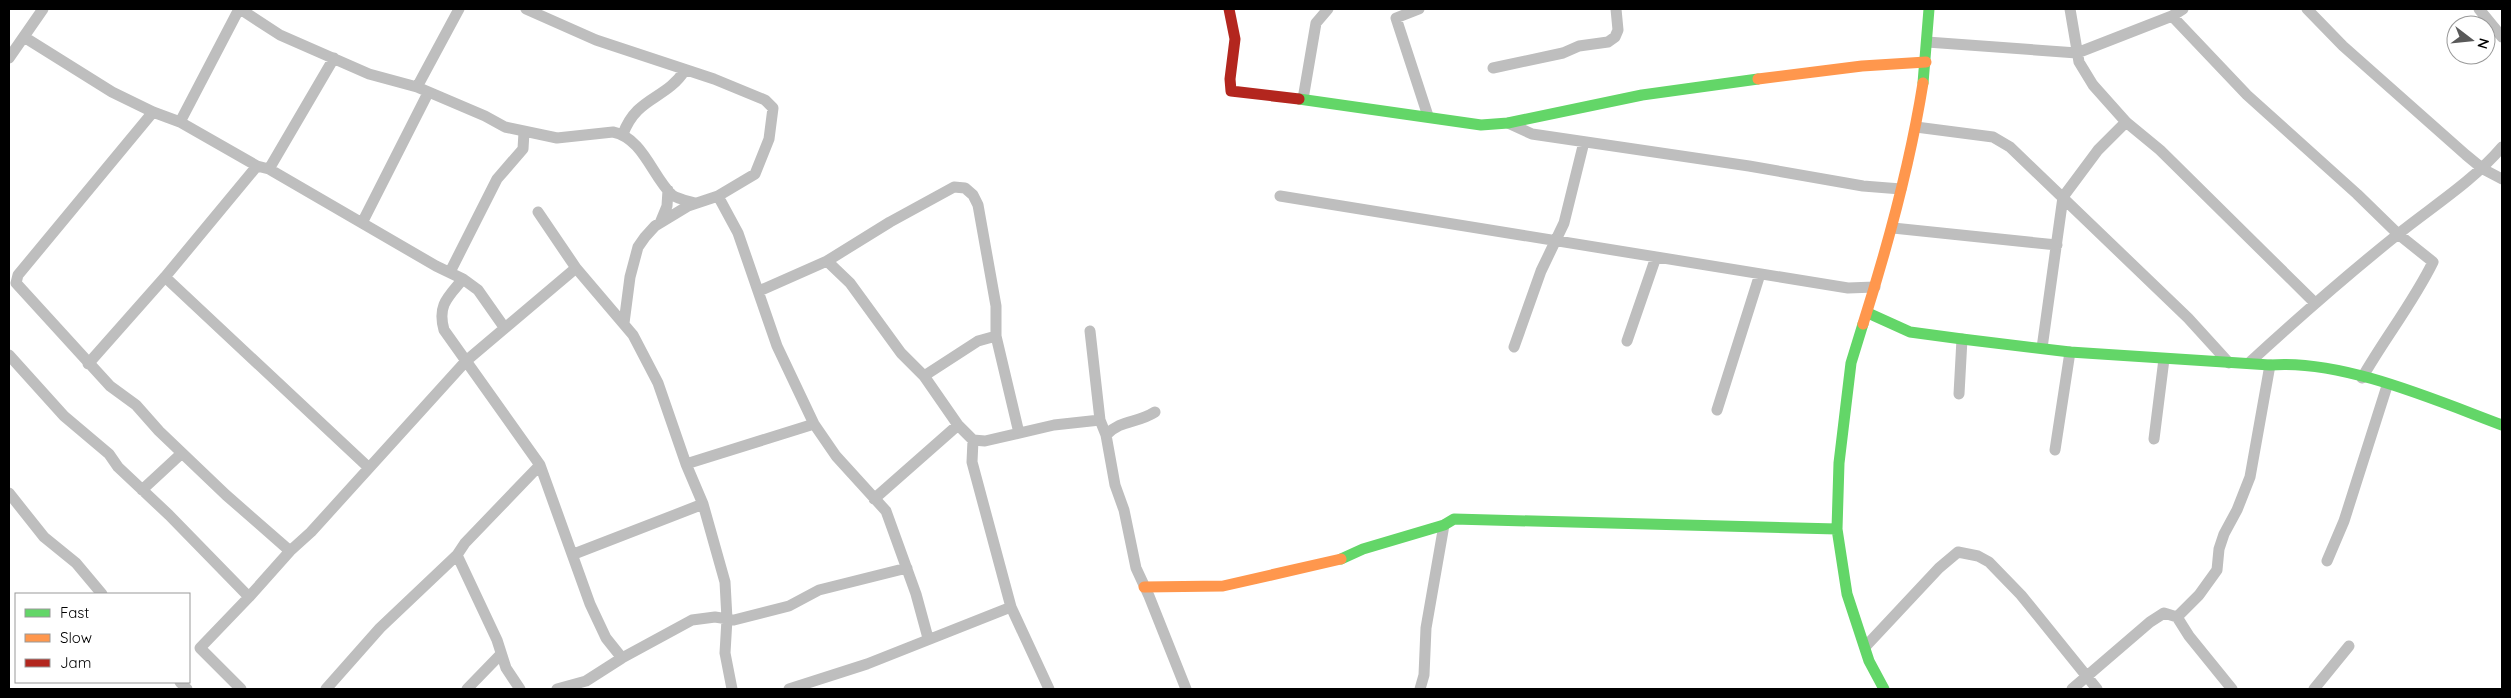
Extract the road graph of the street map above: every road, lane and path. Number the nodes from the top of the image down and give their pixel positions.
1 (44, 9) edge
2 (239, 9) edge
3 (459, 9) edge
4 (526, 9) edge
5 (1229, 9) edge
6 (1328, 9) edge
7 (1419, 9) edge
8 (1616, 9) edge
9 (1929, 9) edge
10 (2070, 9) edge
11 (2183, 9) edge
12 (2307, 9) edge
13 (2479, 9) edge
14 (2172, 16) junction
15 (24, 37) junction
16 (2502, 37) edge
17 (1927, 42) junction
18 (2077, 53) junction
19 (9, 58) edge
20 (334, 58) junction
21 (1926, 62) junction
22 (1492, 68) dead end
23 (685, 70) junction
24 (423, 90) junction
25 (1303, 99) junction
26 (153, 112) junction
27 (1428, 116) junction
28 (180, 122) junction
29 (2126, 122) junction
30 (1508, 123) junction
31 (1916, 127) junction
32 (524, 132) junction
33 (622, 134) junction
34 (1584, 142) junction
35 (2502, 147) edge
36 (263, 168) junction
37 (2483, 169) junction
38 (2502, 179) edge
39 (1902, 188) junction
40 (668, 190) junction
41 (718, 196) junction
42 (1280, 196) dead end
43 (2063, 197) junction
44 (695, 203) junction
45 (538, 212) dead end
46 (660, 223) junction
47 (362, 224) junction
48 (1893, 228) junction
49 (2398, 234) junction
50 (1556, 242) junction
51 (2057, 245) junction
52 (1656, 257) junction
53 (827, 260) junction
54 (576, 268) junction
55 (450, 272) junction
56 (1760, 274) junction
57 (165, 277) junction
58 (463, 279) junction
59 (1875, 287) junction
60 (759, 291) junction
61 (2315, 303) junction
62 (1868, 313) junction
63 (624, 323) junction
64 (504, 327) junction
65 (1090, 331) dead end
66 (996, 336) junction
67 (1962, 340) junction
68 (1627, 341) dead end
69 (1514, 347) dead end
70 (2042, 348) junction
71 (2070, 352) junction
72 (9, 355) edge
73 (2164, 359) junction
74 (466, 361) junction
75 (2250, 362) junction
76 (2229, 363) junction
77 (88, 364) junction
78 (2270, 365) junction
79 (924, 376) junction
80 (2362, 378) junction
81 (2387, 386) junction
82 (1959, 394) dead end
83 (1717, 410) dead end
84 (1155, 412) dead end
85 (1100, 420) junction
86 (814, 424) junction
87 (958, 425) junction
88 (2502, 425) edge
89 (1019, 433) junction
90 (1106, 435) junction
91 (2154, 439) dead end
92 (973, 440) junction
93 (2055, 450) dead end
94 (182, 452) junction
95 (686, 464) junction
96 (540, 465) junction
97 (368, 467) junction
98 (142, 490) junction
99 (9, 493) edge
100 (874, 499) junction
101 (703, 504) junction
102 (1444, 525) junction
103 (1836, 529) junction
104 (290, 551) junction
105 (574, 554) junction
106 (457, 555) junction
107 (2327, 561) dead end
108 (907, 568) junction
109 (1144, 587) junction
110 (101, 593) edge
111 (250, 597) junction
112 (1011, 607) junction
113 (2177, 617) junction
114 (727, 619) junction
115 (928, 638) junction
116 (2349, 646) dead end
117 (1865, 647) junction
118 (500, 655) junction
119 (622, 658) junction
120 (2088, 678) junction
121 (241, 689) edge
122 (326, 689) edge
123 (467, 689) edge
124 (520, 689) edge
125 (557, 689) edge
126 (732, 689) edge
127 (789, 689) edge
128 (1049, 689) edge
129 (1186, 689) edge
130 (1420, 689) edge
131 (1884, 689) edge
132 (2072, 689) edge
133 (2097, 689) edge
134 (2232, 689) edge
135 (2314, 689) edge

1 - 15 street
2 - 20 street
2 - 28 street
3 - 24 street
4 - 23 street
5 - 25 street
6 - 25 street
7 - 27 street
8 - 22 street
9 - 17 street
10 - 18 street
11 - 14 street
12 - 37 street
13 - 16 street
14 - 18 street
14 - 49 street
15 - 19 street
15 - 26 street
17 - 18 street
17 - 21 street
18 - 29 street
20 - 24 street
20 - 36 street
21 - 30 street
21 - 31 street
23 - 33 street
23 - 41 street
24 - 32 street
24 - 47 street
25 - 27 street
26 - 28 street
26 - 77 street
27 - 30 street
28 - 36 street
29 - 43 street
29 - 61 street
30 - 34 street
31 - 39 street
31 - 43 street
32 - 33 street
32 - 55 street
33 - 40 street
34 - 39 street
34 - 50 street
35 - 37 street
36 - 47 street
36 - 57 street
37 - 38 street
37 - 49 street
39 - 48 street
40 - 44 street
40 - 46 street
41 - 44 street
41 - 60 street
42 - 50 street
43 - 51 street
43 - 76 street
44 - 46 street
45 - 54 street
46 - 63 street
47 - 55 street
48 - 51 street
48 - 59 street
49 - 61 street
49 - 80 street
50 - 52 street
50 - 69 street
51 - 70 street
52 - 56 street
52 - 68 street
53 - 60 street
53 - 66 street
53 - 79 street
54 - 63 street
54 - 64 street
55 - 58 street
56 - 59 street
56 - 83 street
57 - 77 street
57 - 97 street
58 - 64 street
58 - 74 street
59 - 62 street
60 - 86 street
61 - 75 street
62 - 67 street
62 - 103 street
63 - 95 street
64 - 74 street
65 - 85 street
66 - 79 street
66 - 89 street
67 - 70 street
67 - 82 street
70 - 71 street
71 - 73 street
71 - 93 street
72 - 98 street
73 - 76 street
73 - 91 street
74 - 96 street
74 - 97 street
75 - 76 street
75 - 78 street
77 - 94 street
78 - 80 street
78 - 113 street
79 - 87 street
80 - 81 street
81 - 88 street
81 - 107 street
84 - 90 street
85 - 89 street
85 - 90 street
86 - 95 street
86 - 100 street
87 - 92 street
87 - 100 street
89 - 92 street
90 - 109 street
92 - 112 street
94 - 98 street
94 - 104 street
95 - 101 street
96 - 105 street
96 - 106 street
97 - 104 street
98 - 111 street
99 - 110 street
100 - 108 street
101 - 105 street
101 - 114 street
102 - 103 street
102 - 109 street
102 - 130 street
103 - 117 street
104 - 111 street
105 - 119 street
106 - 118 street
106 - 122 street
108 - 114 street
108 - 115 street
109 - 129 street
111 - 121 street
112 - 115 street
112 - 128 street
113 - 120 street
113 - 134 street
114 - 119 street
114 - 126 street
115 - 127 street
116 - 135 street
117 - 120 street
117 - 131 street
118 - 123 street
118 - 124 street
119 - 125 street
120 - 132 street
120 - 133 street

